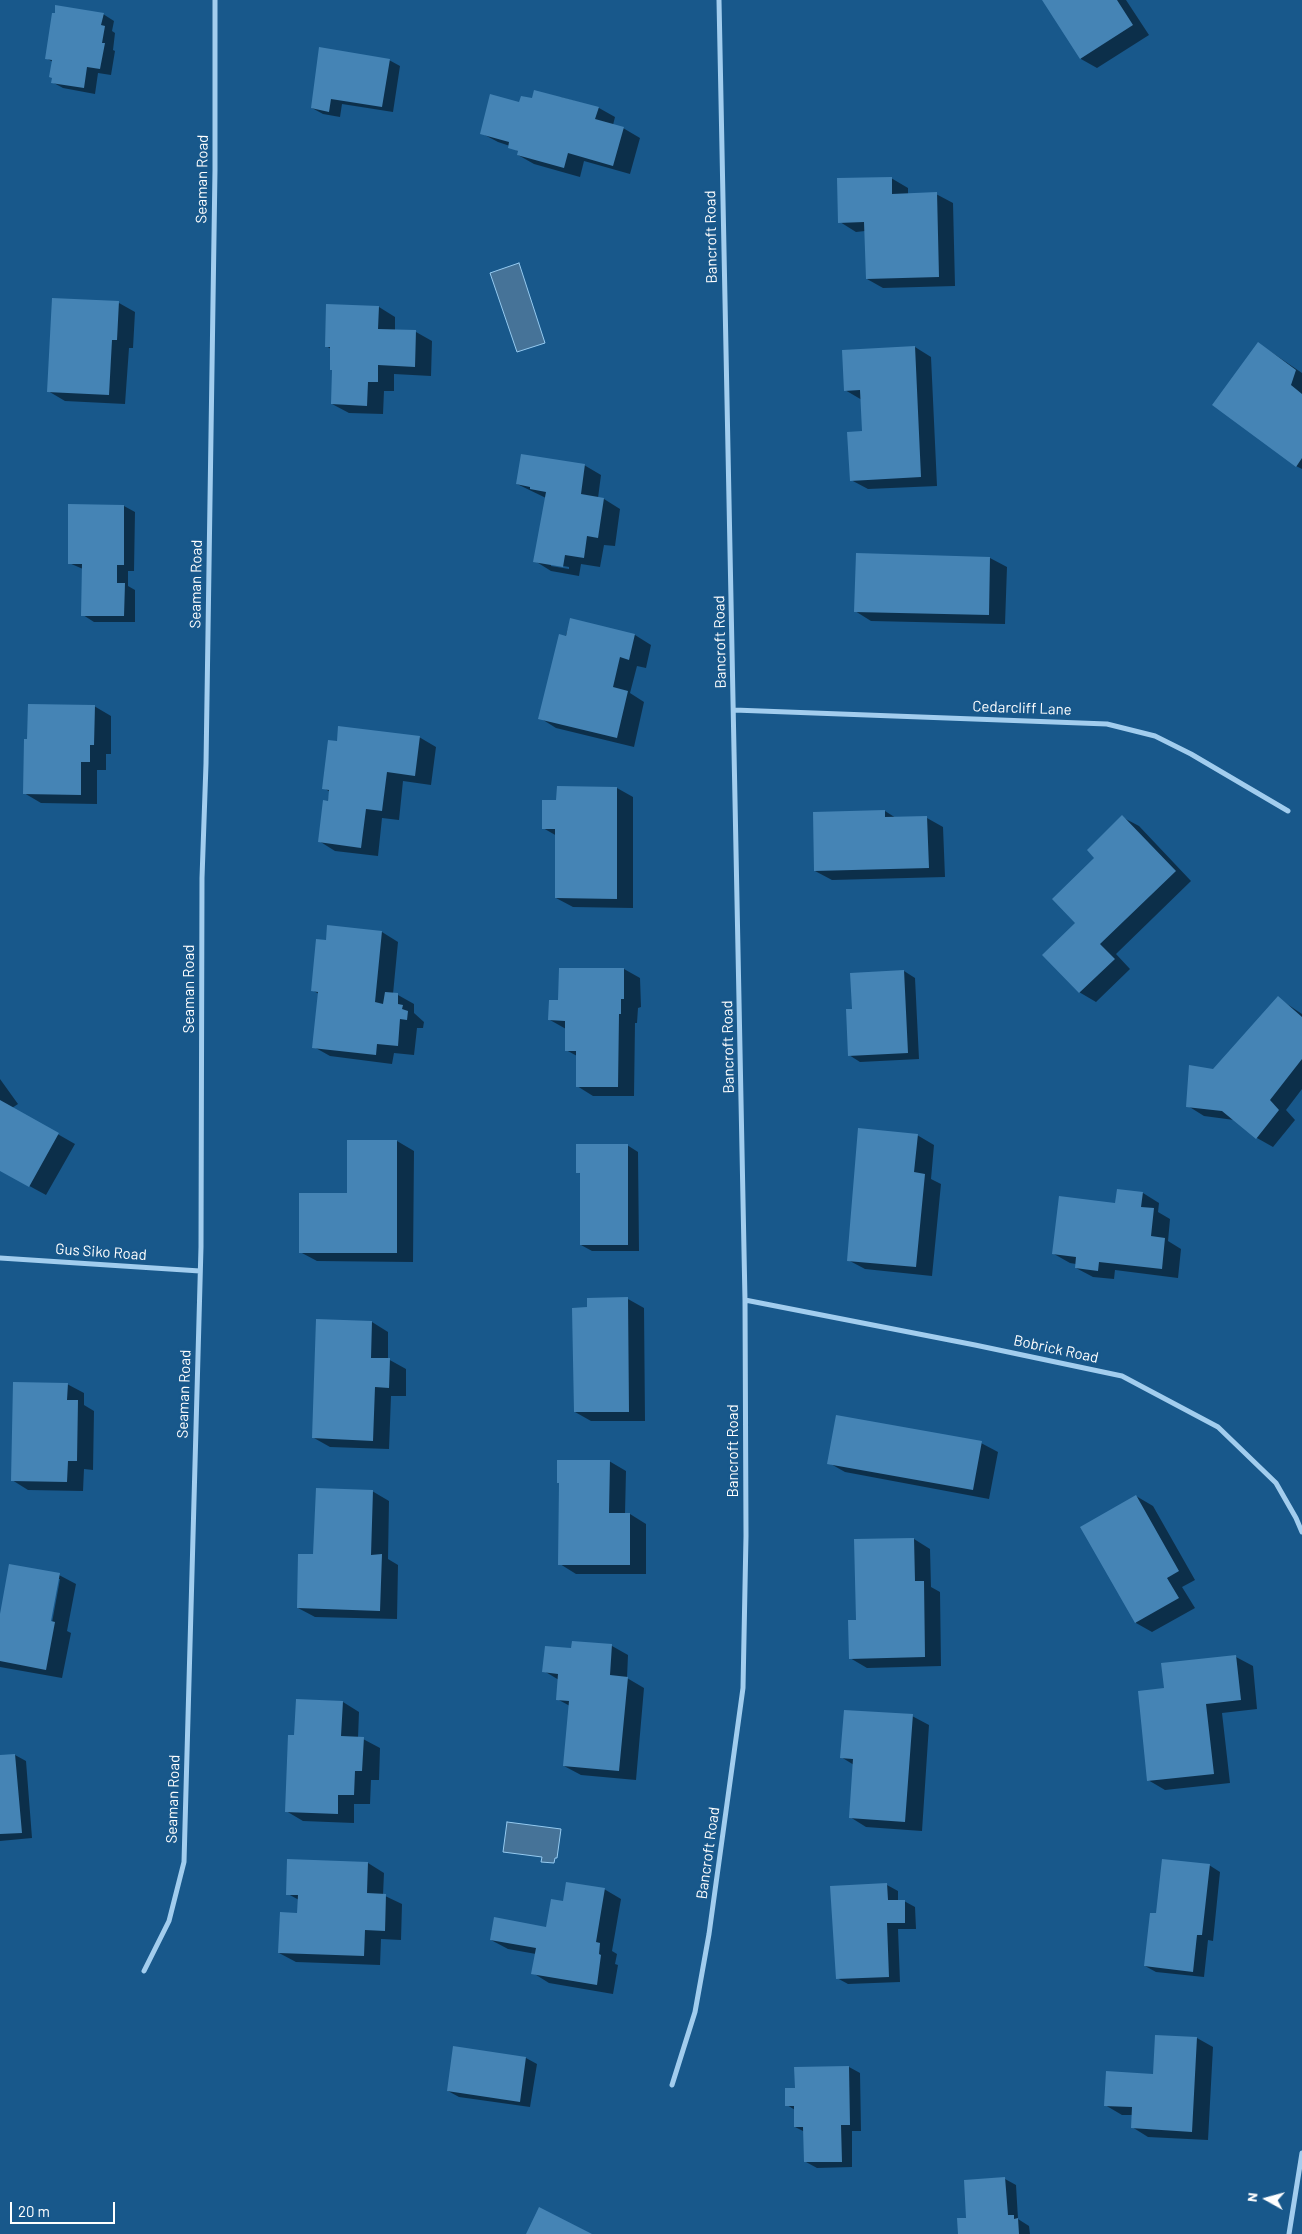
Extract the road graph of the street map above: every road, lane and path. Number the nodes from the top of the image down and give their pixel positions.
1 (215, 0) edge
2 (719, 0) edge
3 (734, 710) junction
4 (1288, 810) dead end
5 (0, 1258) edge
6 (200, 1271) junction
7 (745, 1300) junction
8 (1302, 1532) edge
9 (144, 1971) dead end
10 (672, 2085) dead end
11 (1302, 2153) edge
12 (1289, 2234) edge

1 - 6 street, Seaman Road
2 - 3 street, Bancroft Road
3 - 4 street, Cedarcliff Lane
3 - 7 street, Bancroft Road
5 - 6 street, Gus Siko Road
6 - 9 street, Seaman Road
7 - 8 street, Bobrick Road
7 - 10 street, Bancroft Road
11 - 12 street

